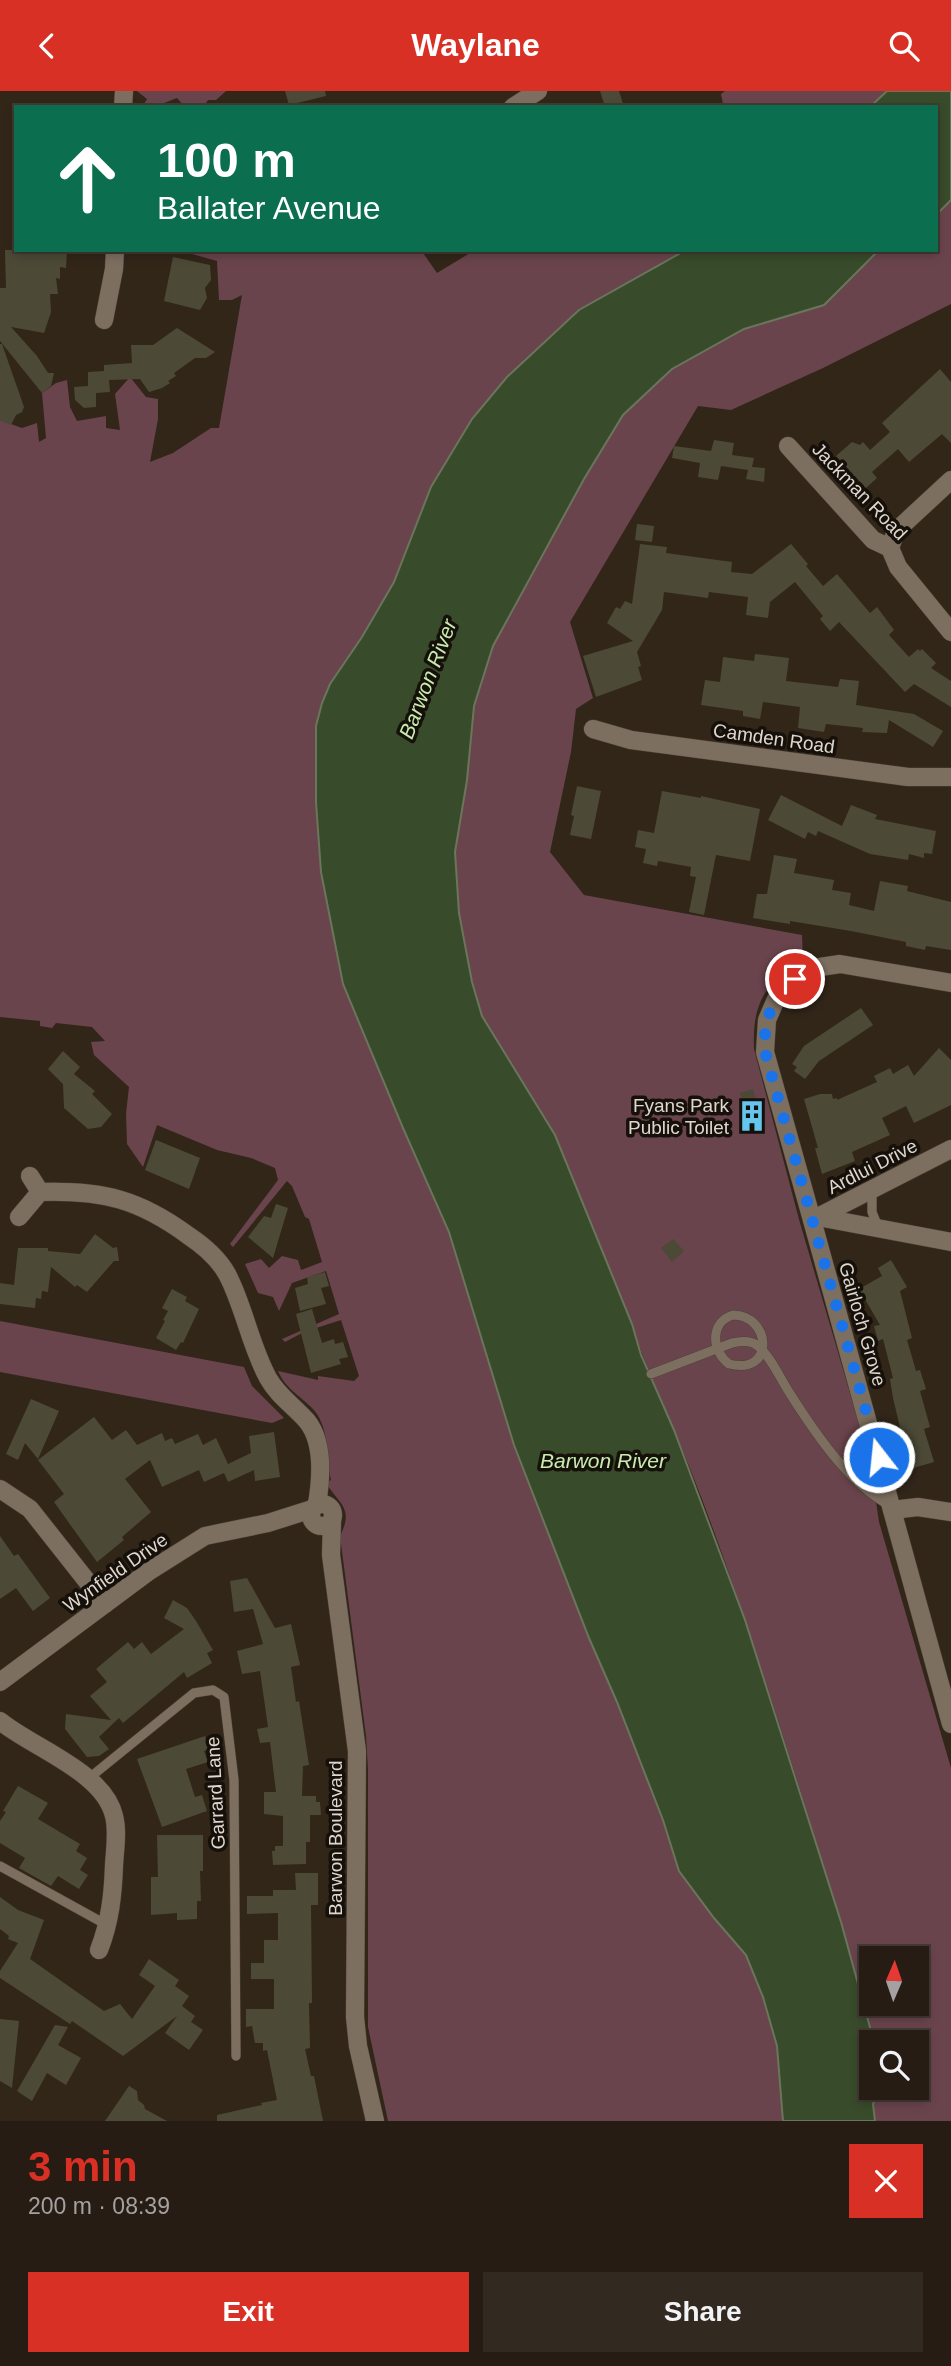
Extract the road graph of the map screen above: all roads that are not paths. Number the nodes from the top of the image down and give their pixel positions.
1 (538, 91) edge
2 (516, 105) edge
3 (115, 252) edge
4 (104, 320) dead end
5 (788, 446) dead end
6 (951, 480) edge
7 (890, 548) junction
8 (951, 632) edge
9 (593, 729) dead end
10 (951, 777) edge
11 (951, 982) edge
12 (951, 1149) edge
13 (30, 1176) dead end
14 (872, 1189) junction
15 (40, 1192) junction
16 (19, 1217) dead end
17 (815, 1218) junction
18 (880, 1228) junction
19 (951, 1242) edge
20 (717, 1349) junction
21 (763, 1351) junction
22 (651, 1374) dead end
23 (0, 1489) edge
24 (891, 1508) junction
25 (951, 1513) edge
26 (321, 1515) junction
27 (105, 1604) junction
28 (0, 1682) edge
29 (0, 1721) edge
30 (951, 1724) edge
31 (88, 1779) junction
32 (0, 1866) edge
33 (108, 1926) junction
34 (99, 1949) dead end
35 (236, 2056) dead end
36 (375, 2121) edge

1 - 2 street
3 - 4 street
5 - 7 street, Jackman Road
6 - 7 street
7 - 8 street, Jackman Road
9 - 10 street, Camden Road
11 - 17 street, Gairloch Grove
12 - 14 street, Ardlui Drive
13 - 15 street
14 - 17 street, Ardlui Drive
14 - 18 lane
15 - 16 street
15 - 26 street, Barwon Boulevard
17 - 18 street
17 - 24 street, Gairloch Grove
18 - 19 street
20 - 21 lane
20 - 21 lane
20 - 21 lane
20 - 22 lane
21 - 24 lane
23 - 27 street
24 - 25 street
24 - 30 street, Gairloch Grove
26 - 27 street, Wynfield Drive
26 - 36 street, Barwon Boulevard
27 - 28 street, Wynfield Drive
29 - 31 street
31 - 33 street
31 - 35 lane, Garrard Lane
32 - 33 lane
33 - 34 street

